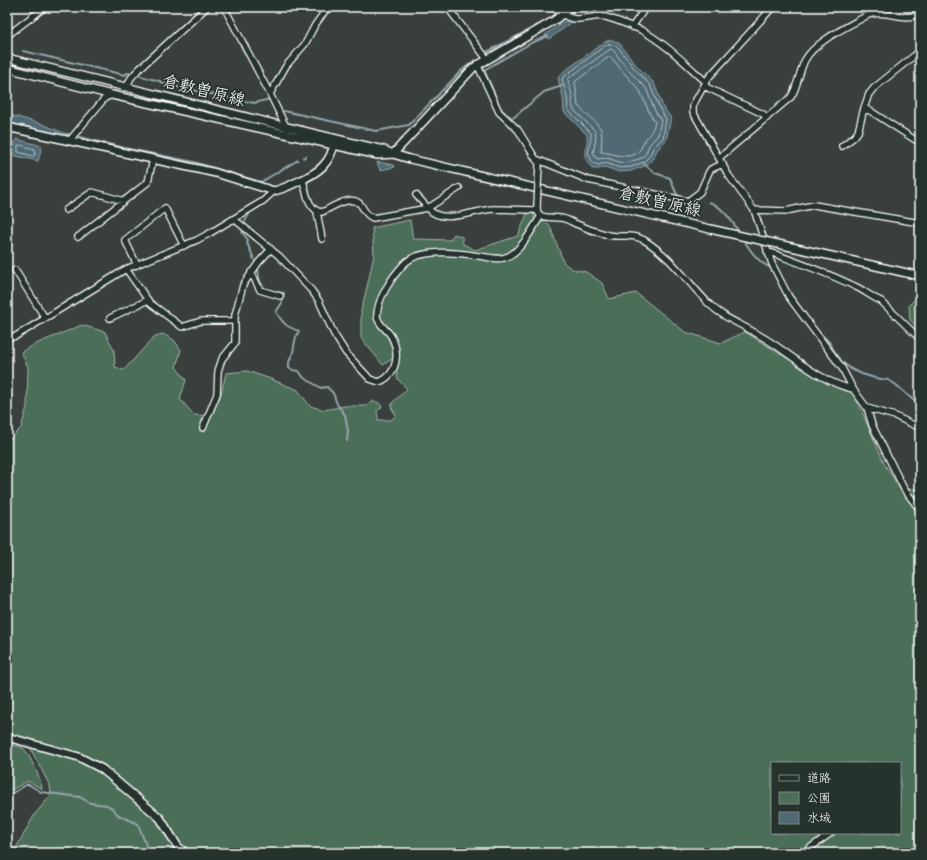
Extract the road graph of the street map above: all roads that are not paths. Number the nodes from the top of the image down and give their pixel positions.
1 (45, 7) edge
2 (207, 7) edge
3 (224, 7) edge
4 (328, 7) edge
5 (554, 7) edge
6 (571, 7) edge
7 (646, 7) edge
8 (773, 7) edge
9 (451, 12) dead end
10 (563, 14) junction
11 (920, 14) edge
12 (632, 27) junction
13 (7, 33) edge
14 (920, 51) edge
15 (7, 58) edge
16 (487, 59) junction
17 (477, 64) junction
18 (7, 68) edge
19 (705, 84) junction
20 (126, 86) junction
21 (270, 94) junction
22 (112, 95) junction
23 (864, 108) junction
24 (767, 118) junction
25 (7, 127) edge
26 (286, 127) junction
27 (289, 135) junction
28 (71, 138) junction
29 (335, 142) junction
30 (920, 143) edge
31 (842, 146) dead end
32 (393, 154) junction
33 (719, 158) junction
34 (153, 159) junction
35 (536, 159) junction
36 (723, 164) junction
37 (303, 180) junction
38 (459, 188) dead end
39 (274, 191) junction
40 (416, 195) dead end
41 (124, 201) junction
42 (428, 208) junction
43 (537, 208) junction
44 (66, 210) dead end
45 (754, 210) junction
46 (317, 212) junction
47 (542, 216) junction
48 (234, 219) junction
49 (920, 223) edge
50 (78, 237) dead end
51 (322, 239) dead end
52 (184, 246) junction
53 (271, 249) junction
54 (767, 251) junction
55 (137, 265) junction
56 (126, 269) junction
57 (15, 270) dead end
58 (251, 272) junction
59 (920, 276) edge
60 (280, 296) dead end
61 (148, 300) junction
62 (45, 318) junction
63 (110, 318) dead end
64 (235, 321) junction
65 (7, 338) edge
66 (920, 339) edge
67 (853, 389) junction
68 (867, 408) junction
69 (203, 428) dead end
70 (920, 428) edge
71 (920, 510) edge
72 (7, 737) edge
73 (830, 834) edge
74 (186, 853) edge
75 (802, 853) edge

1 - 13 street
2 - 20 street
3 - 21 street
4 - 21 street
5 - 10 street
6 - 10 street
7 - 12 street
8 - 19 street
9 - 16 street
10 - 12 street
10 - 16 street
11 - 24 street
12 - 19 street
14 - 23 street
15 - 20 street, 倉敷曽原線
16 - 17 street
17 - 32 street
17 - 35 street
18 - 22 street, 倉敷曽原線
19 - 24 street
19 - 33 street
20 - 26 street, 倉敷曽原線
21 - 26 street
22 - 27 street, 倉敷曽原線
22 - 28 street
23 - 30 street
23 - 31 street
24 - 33 street
25 - 28 street
26 - 27 street
26 - 29 street, 倉敷曽原線
27 - 29 street, 倉敷曽原線
28 - 34 street
29 - 32 street, 倉敷曽原線
29 - 37 street
32 - 59 street, 倉敷曽原線, bridge
33 - 36 street
34 - 39 street
34 - 41 street
35 - 36 street
35 - 43 street, bridge
36 - 45 street
37 - 39 street
37 - 46 street
38 - 42 street
39 - 48 street
40 - 42 street
41 - 44 street
41 - 50 street
42 - 43 street
42 - 46 street
43 - 47 street
45 - 49 street
45 - 54 street
46 - 51 street
47 - 53 street
47 - 67 street
48 - 52 street
48 - 53 street
52 - 55 street
52 - 55 street
53 - 58 street
54 - 66 street
54 - 67 street
55 - 56 street
56 - 61 street
56 - 62 street
57 - 62 street
58 - 60 street
58 - 64 street
61 - 63 street
61 - 64 street
62 - 65 street
64 - 69 street
67 - 68 street
68 - 70 street
68 - 71 street
72 - 74 street
73 - 75 street

